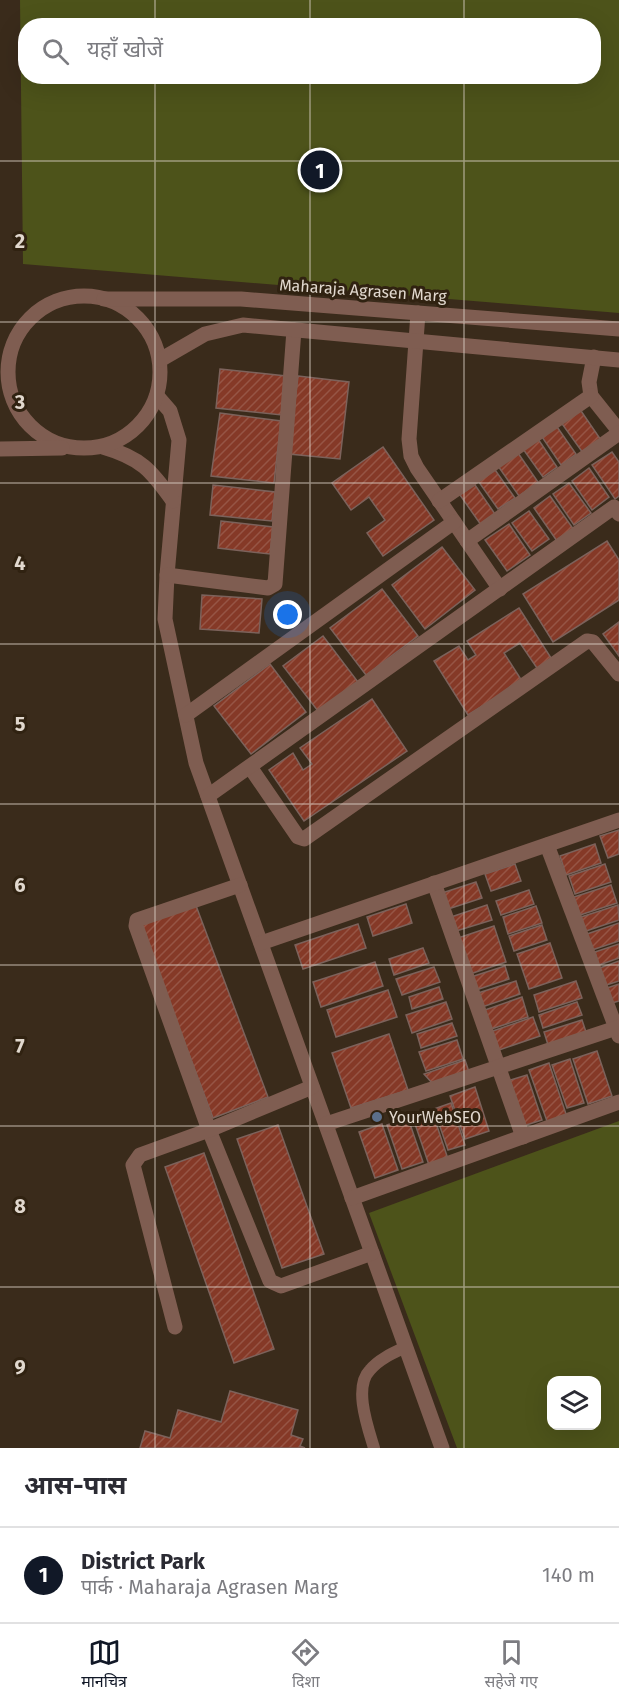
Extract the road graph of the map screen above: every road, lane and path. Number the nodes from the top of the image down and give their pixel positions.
1 (104, 298) junction
2 (418, 313) junction
3 (619, 328) edge
4 (294, 330) junction
5 (16, 335) junction
6 (416, 341) junction
7 (0, 357) edge
8 (594, 357) junction
9 (160, 360) junction
10 (619, 360) edge
11 (157, 396) junction
12 (591, 396) junction
13 (619, 432) edge
14 (103, 447) junction
15 (71, 448) junction
16 (0, 449) edge
17 (173, 501) junction
18 (440, 501) junction
19 (617, 508) edge
20 (454, 522) junction
21 (467, 541) junction
22 (167, 575) junction
23 (500, 589) junction
24 (619, 674) edge
25 (186, 716) junction
26 (250, 767) junction
27 (208, 796) junction
28 (619, 820) edge
29 (547, 845) junction
30 (434, 883) junction
31 (240, 885) junction
32 (261, 942) junction
33 (618, 1030) edge
34 (499, 1067) junction
35 (312, 1087) junction
36 (619, 1102) edge
37 (326, 1124) junction
38 (209, 1130) junction
39 (523, 1137) junction
40 (352, 1198) junction
41 (372, 1253) junction
42 (175, 1327) dead end
43 (406, 1347) junction
44 (374, 1448) edge
45 (442, 1448) edge

1 - 2 street, Maharaja Agrasen Marg
1 - 5 street
1 - 9 street
2 - 3 street, Maharaja Agrasen Marg
2 - 6 street
4 - 6 street
4 - 9 street
4 - 22 street
5 - 7 street
5 - 15 street
6 - 8 street
6 - 18 street
8 - 10 street
8 - 12 street
9 - 11 street
11 - 14 street
11 - 17 street
12 - 13 street
12 - 18 street
13 - 21 street
14 - 15 street
14 - 17 street
15 - 16 street
17 - 22 street
18 - 20 street
19 - 23 street
20 - 21 street
20 - 25 street
21 - 23 street
22 - 25 street
23 - 26 street
24 - 26 street
25 - 27 street
26 - 27 street
27 - 31 street
28 - 29 street
29 - 30 street
29 - 33 street
30 - 32 street
30 - 34 street
31 - 32 street
31 - 38 street
32 - 35 street
33 - 34 street
34 - 37 street
34 - 39 street
35 - 37 street
35 - 38 street
36 - 39 street
37 - 40 street
38 - 41 street
38 - 42 street
39 - 40 street
40 - 41 street
41 - 43 street
43 - 44 lane
43 - 45 street

